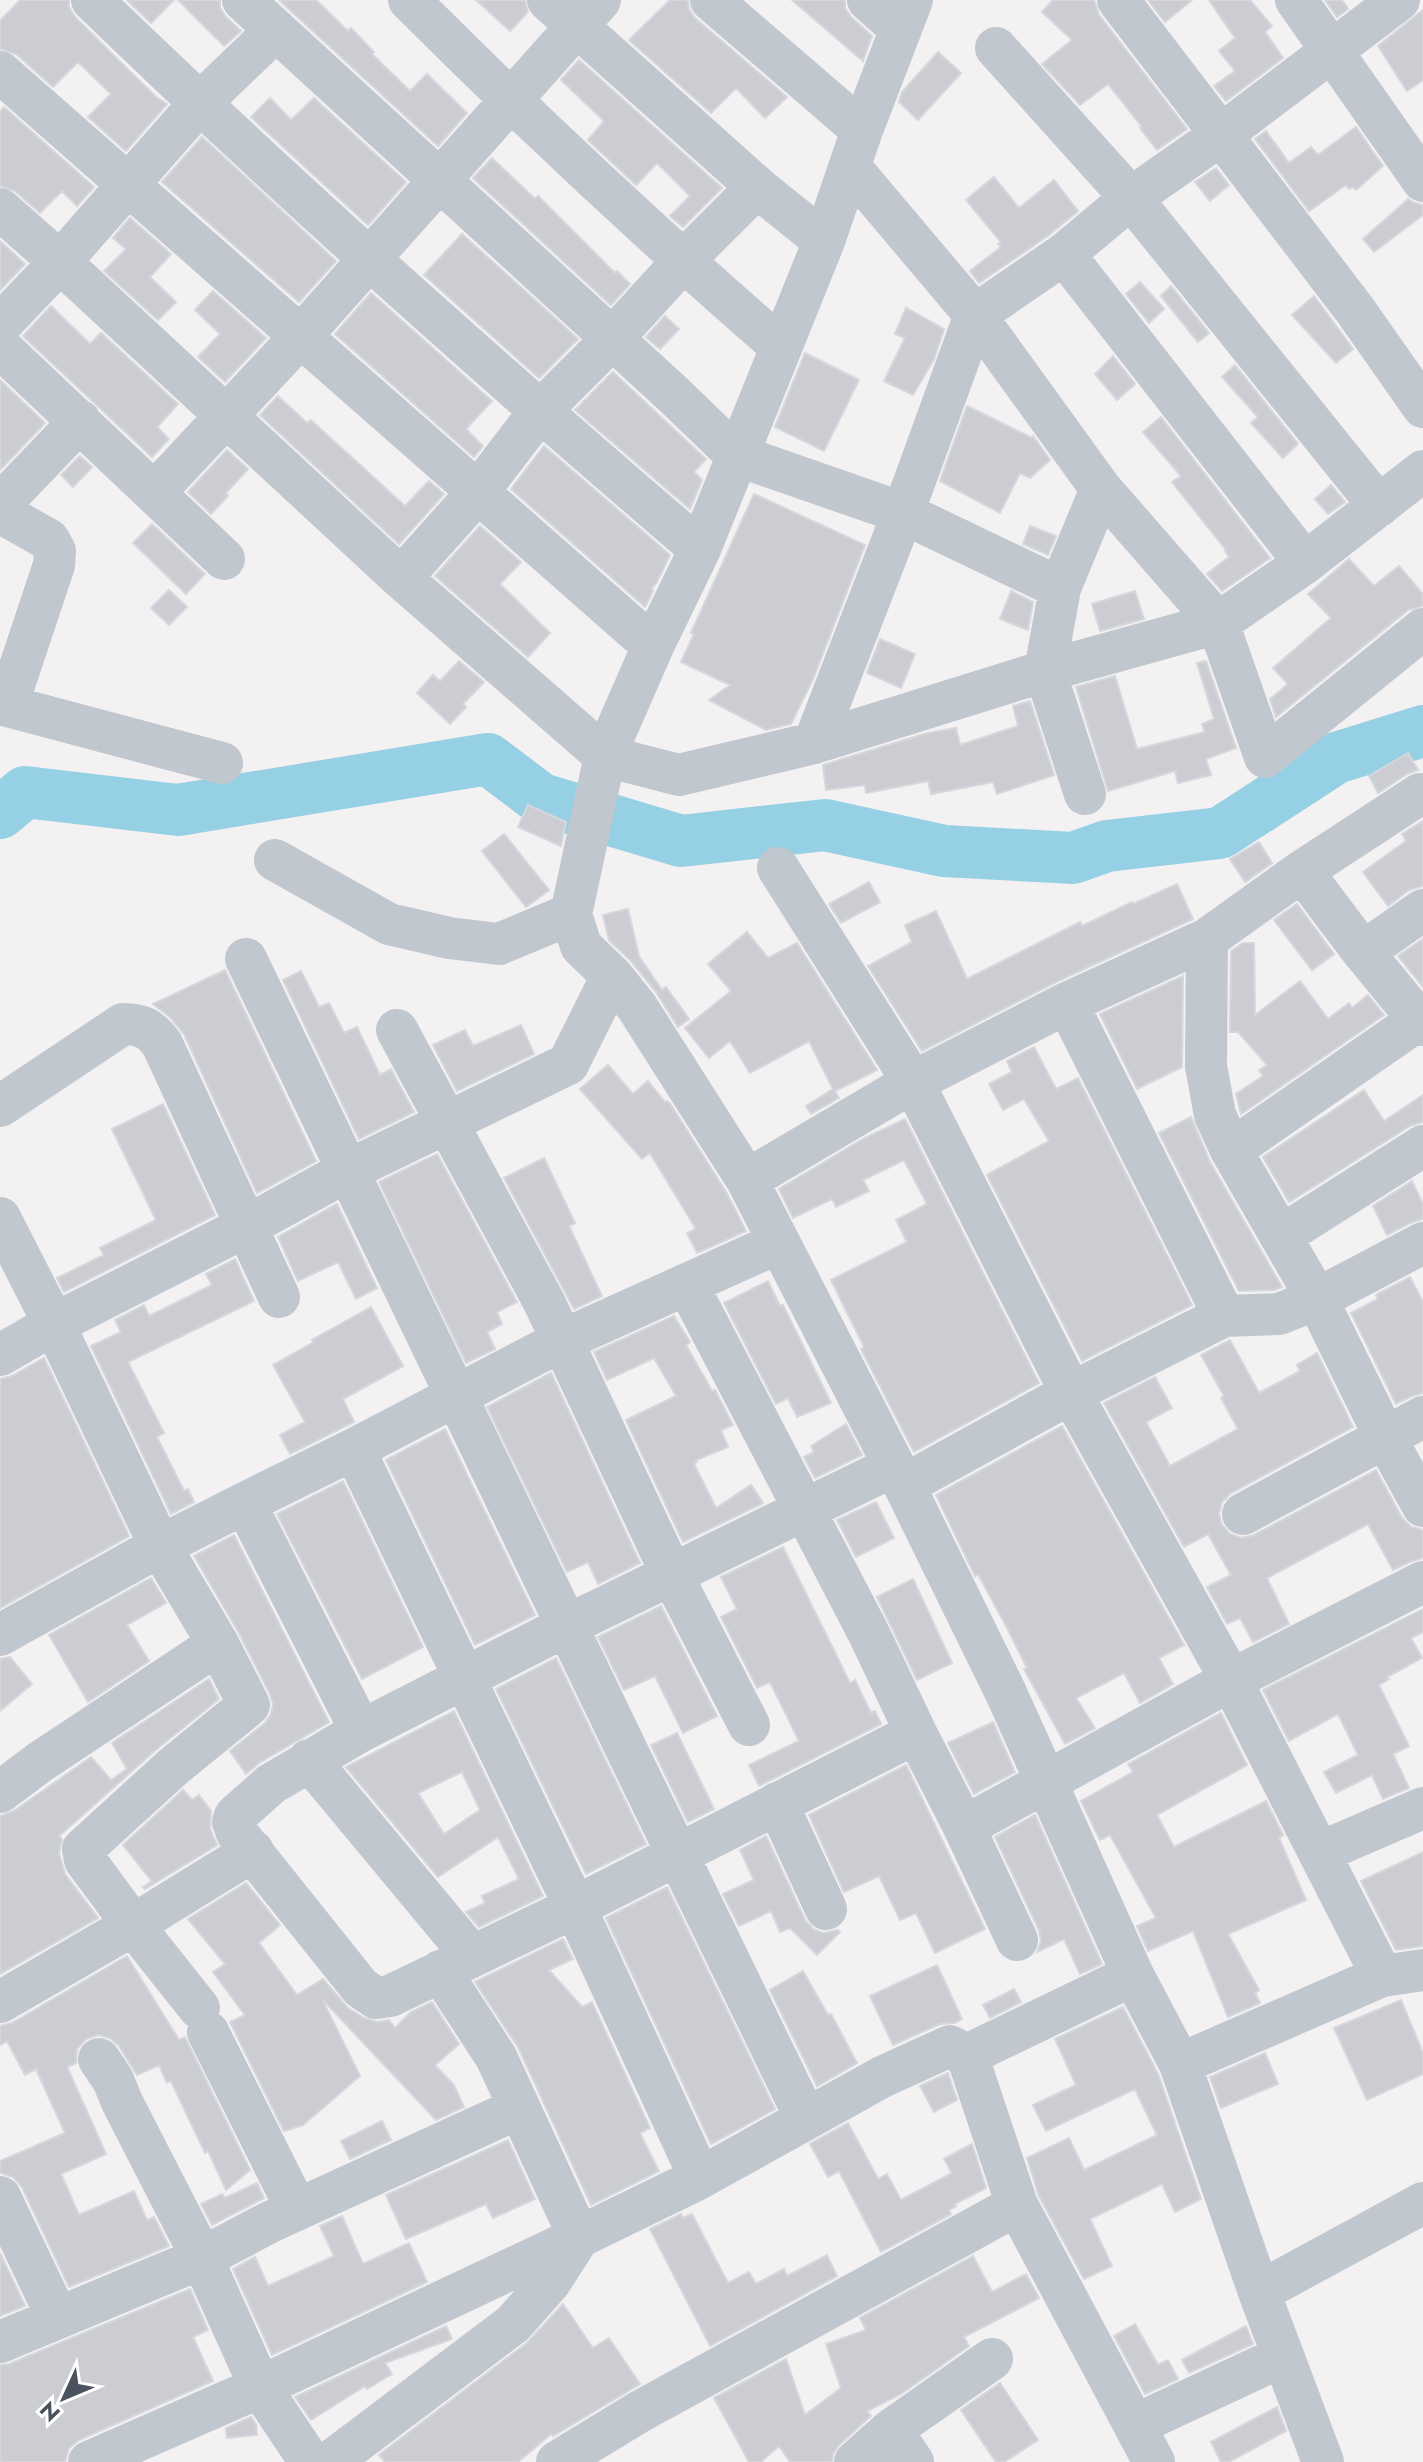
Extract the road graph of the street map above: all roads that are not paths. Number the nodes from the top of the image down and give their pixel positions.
1 (92, 0) edge
2 (243, 0) edge
3 (409, 0) edge
4 (711, 0) edge
5 (868, 0) edge
6 (1118, 0) edge
7 (1296, 0) edge
8 (1399, 0) edge
9 (575, 9) edge
10 (906, 14) edge
11 (276, 30) junction
12 (996, 48) dead end
13 (1331, 51) junction
14 (0, 72) edge
15 (511, 102) junction
16 (199, 104) junction
17 (1222, 134) junction
18 (856, 149) junction
19 (439, 181) junction
20 (1423, 181) edge
21 (128, 186) junction
22 (757, 187) junction
23 (1131, 198) junction
24 (0, 209) edge
25 (824, 241) junction
26 (1064, 254) junction
27 (370, 258) junction
28 (683, 261) junction
29 (60, 262) junction
30 (975, 315) junction
31 (0, 325) edge
32 (300, 337) junction
33 (612, 339) junction
34 (780, 346) junction
35 (0, 347) edge
36 (1423, 407) edge
37 (539, 412) junction
38 (226, 416) junction
39 (80, 421) junction
40 (736, 455) junction
41 (1423, 471) edge
42 (1101, 489) junction
43 (478, 492) junction
44 (154, 493) junction
45 (5, 502) edge
46 (1379, 506) junction
47 (903, 513) junction
48 (700, 549) junction
49 (224, 559) dead end
50 (1305, 563) junction
51 (401, 578) junction
52 (1060, 588) junction
53 (1218, 623) junction
54 (1423, 629) edge
55 (653, 646) junction
56 (1045, 671) junction
57 (4, 705) edge
58 (814, 743) junction
59 (605, 756) junction
60 (222, 763) dead end
61 (1085, 794) dead end
62 (1420, 794) dead end
63 (275, 860) dead end
64 (778, 868) dead end
65 (1302, 871) junction
66 (1423, 910) edge
67 (571, 914) junction
68 (1207, 939) junction
69 (1363, 952) junction
70 (246, 959) dead end
71 (612, 976) junction
72 (1067, 1003) junction
73 (1422, 1020) edge
74 (397, 1030) dead end
75 (913, 1082) junction
76 (0, 1106) edge
77 (446, 1122) junction
78 (1423, 1146) edge
79 (1231, 1150) junction
80 (347, 1171) junction
81 (747, 1180) junction
82 (0, 1218) edge
83 (247, 1226) junction
84 (1281, 1236) junction
85 (778, 1243) junction
86 (1423, 1243) edge
87 (687, 1284) junction
88 (279, 1297) dead end
89 (1317, 1299) junction
90 (1224, 1316) junction
91 (54, 1324) junction
92 (561, 1341) junction
93 (0, 1355) edge
94 (1071, 1393) junction
95 (454, 1397) junction
96 (1423, 1417) edge
97 (1385, 1437) junction
98 (354, 1449) junction
99 (899, 1475) junction
100 (245, 1503) junction
101 (1423, 1506) edge
102 (805, 1510) junction
103 (1243, 1514) dead end
104 (160, 1546) junction
105 (672, 1575) junction
106 (1423, 1582) edge
107 (568, 1625) junction
108 (0, 1635) edge
109 (218, 1644) junction
110 (464, 1679) junction
111 (1231, 1680) junction
112 (749, 1725) dead end
113 (361, 1731) junction
114 (916, 1733) junction
115 (309, 1760) junction
116 (1045, 1784) junction
117 (0, 1792) edge
118 (777, 1803) junction
119 (1423, 1808) edge
120 (964, 1827) junction
121 (253, 1851) junction
122 (1321, 1852) junction
123 (678, 1855) junction
124 (575, 1907) junction
125 (826, 1909) dead end
126 (133, 1925) junction
127 (1017, 1940) dead end
128 (456, 1963) junction
129 (1423, 1970) edge
130 (1133, 1975) junction
131 (1382, 1976) junction
132 (0, 2002) edge
133 (967, 2055) junction
134 (99, 2059) dead end
135 (1180, 2064) junction
136 (519, 2108) junction
137 (806, 2119) junction
138 (700, 2178) junction
139 (0, 2197) edge
140 (1423, 2203) edge
141 (1017, 2205) junction
142 (297, 2210) junction
143 (579, 2237) junction
144 (202, 2258) junction
145 (1259, 2292) junction
146 (57, 2317) junction
147 (0, 2342) edge
148 (1283, 2356) junction
149 (992, 2359) dead end
150 (260, 2387) junction
151 (1135, 2425) junction
152 (902, 2446) edge
153 (564, 2460) edge
154 (89, 2462) edge
155 (310, 2462) edge
156 (330, 2462) edge
157 (855, 2462) edge
158 (1154, 2462) edge
159 (1323, 2462) edge

1 - 16 street
2 - 11 street
3 - 15 street
4 - 18 street
5 - 10 street
6 - 17 street
7 - 13 street
8 - 13 street
9 - 15 street
9 - 22 street
10 - 18 street
11 - 16 street
11 - 19 street
12 - 23 street
13 - 17 street
13 - 20 street
14 - 21 street
15 - 19 street
15 - 28 street
16 - 21 street
16 - 27 street
17 - 23 street
17 - 36 street
18 - 25 street
18 - 30 street
19 - 27 street
19 - 33 street
21 - 29 street
21 - 32 street
22 - 25 street
22 - 28 street
23 - 26 street
23 - 46 street
24 - 29 street
25 - 34 street
26 - 30 street
26 - 50 street
27 - 32 street
27 - 37 street
28 - 33 street
28 - 34 street
29 - 31 street
29 - 38 street
30 - 42 street
30 - 47 street
32 - 38 street
32 - 43 street
33 - 37 street
33 - 40 street
34 - 40 street
35 - 39 street
37 - 43 street
37 - 48 street
38 - 44 street
38 - 51 street
39 - 44 street
39 - 45 street
40 - 47 street
40 - 48 street
41 - 46 street
42 - 52 street
42 - 53 street
43 - 51 street
43 - 55 street
44 - 49 street
45 - 57 street
46 - 50 street
47 - 52 street
47 - 58 street
48 - 55 street
50 - 53 street
51 - 59 street
52 - 56 street
53 - 54 street
53 - 56 street
55 - 59 street
56 - 58 street
56 - 61 street
57 - 60 street
58 - 59 street
59 - 67 street
62 - 65 street
63 - 67 street
64 - 75 street
65 - 68 street
65 - 69 street
66 - 69 street
67 - 71 street
68 - 72 street
68 - 79 street
69 - 73 street
70 - 80 street
71 - 77 street
71 - 81 street
72 - 75 street
72 - 90 street
73 - 79 street
74 - 77 street
75 - 81 street
75 - 94 street
76 - 83 street
77 - 80 street
77 - 92 street
78 - 84 street
79 - 84 street
80 - 83 street
80 - 95 street
81 - 85 street
82 - 91 street
83 - 88 street
83 - 91 street
84 - 89 street
85 - 87 street
85 - 99 street
86 - 89 street
87 - 92 street
87 - 102 street
89 - 90 street
89 - 97 street
90 - 94 street
91 - 93 street
91 - 104 street
92 - 95 street
92 - 105 street
94 - 99 street
94 - 111 street
95 - 98 street
95 - 107 street
96 - 97 street
97 - 101 street
97 - 103 street
98 - 100 street
98 - 110 street
99 - 102 street
99 - 116 street
100 - 104 street
100 - 113 street
102 - 105 street
102 - 114 street
104 - 108 street
104 - 109 street
105 - 107 street
105 - 112 street
106 - 111 street
107 - 110 street
107 - 123 street
109 - 117 street
109 - 126 street
110 - 113 street
110 - 124 street
111 - 116 street
111 - 122 street
113 - 115 street
114 - 118 street
114 - 120 street
115 - 121 street
115 - 128 street
116 - 120 street
116 - 130 street
118 - 123 street
118 - 125 street
119 - 122 street
120 - 127 street
121 - 126 street
121 - 128 street
122 - 131 street
123 - 124 street
123 - 137 street
124 - 128 street
124 - 138 street
126 - 132 street
126 - 142 street
128 - 136 street
129 - 131 street
130 - 133 street
130 - 135 street
131 - 135 street
133 - 137 street
133 - 141 street
134 - 144 street
135 - 145 street
136 - 142 street
136 - 143 street
137 - 138 street
138 - 143 street
139 - 146 street
140 - 145 street
141 - 151 street
141 - 153 street
142 - 144 street
143 - 150 street
143 - 156 street
144 - 146 street
144 - 150 street
145 - 148 street
146 - 147 street
148 - 151 street
148 - 159 street
149 - 152 street
150 - 154 street
150 - 155 street
151 - 158 street
152 - 157 street

